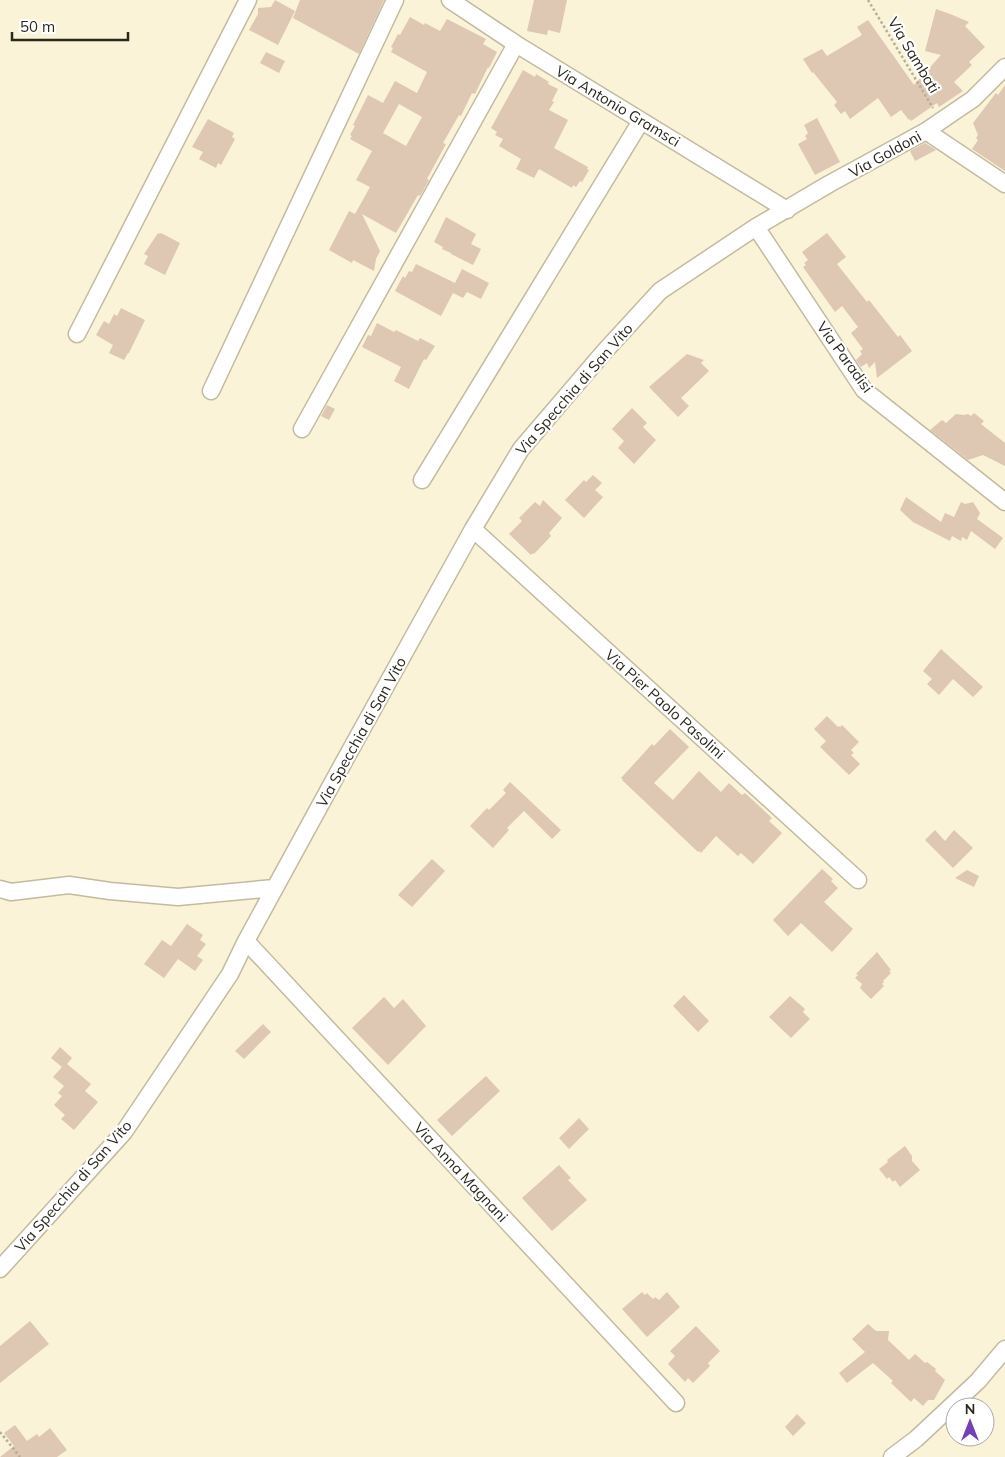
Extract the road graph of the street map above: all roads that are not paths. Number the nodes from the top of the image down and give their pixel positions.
1 (248, 0) edge
2 (395, 0) edge
3 (450, 0) edge
4 (516, 44) junction
5 (1005, 67) edge
6 (641, 120) junction
7 (926, 131) junction
8 (1005, 184) edge
9 (787, 210) junction
10 (756, 227) junction
11 (76, 334) dead end
12 (211, 391) dead end
13 (302, 429) dead end
14 (422, 480) dead end
15 (1005, 502) edge
16 (473, 529) junction
17 (858, 880) dead end
18 (274, 888) junction
19 (0, 889) edge
20 (246, 941) junction
21 (0, 1269) edge
22 (1005, 1349) edge
23 (676, 1403) dead end
24 (892, 1457) edge

1 - 11 street
2 - 12 street
3 - 4 street, Via Antonio Gramsci
4 - 6 street, Via Antonio Gramsci
4 - 13 street
5 - 7 street, Via Goldoni
6 - 9 street, Via Antonio Gramsci
6 - 14 street
7 - 8 street
7 - 9 street, Via Goldoni
9 - 10 street, Via Goldoni
10 - 15 street, Via Paradisi
10 - 16 street, Via Specchia di San Vito
16 - 17 street, Via Pier Paolo Pasolini
16 - 18 street, Via Specchia di San Vito
18 - 19 street
18 - 20 street, Via Specchia di San Vito
20 - 21 street, Via Specchia di San Vito
20 - 23 street, Via Anna Magnani
22 - 24 street

